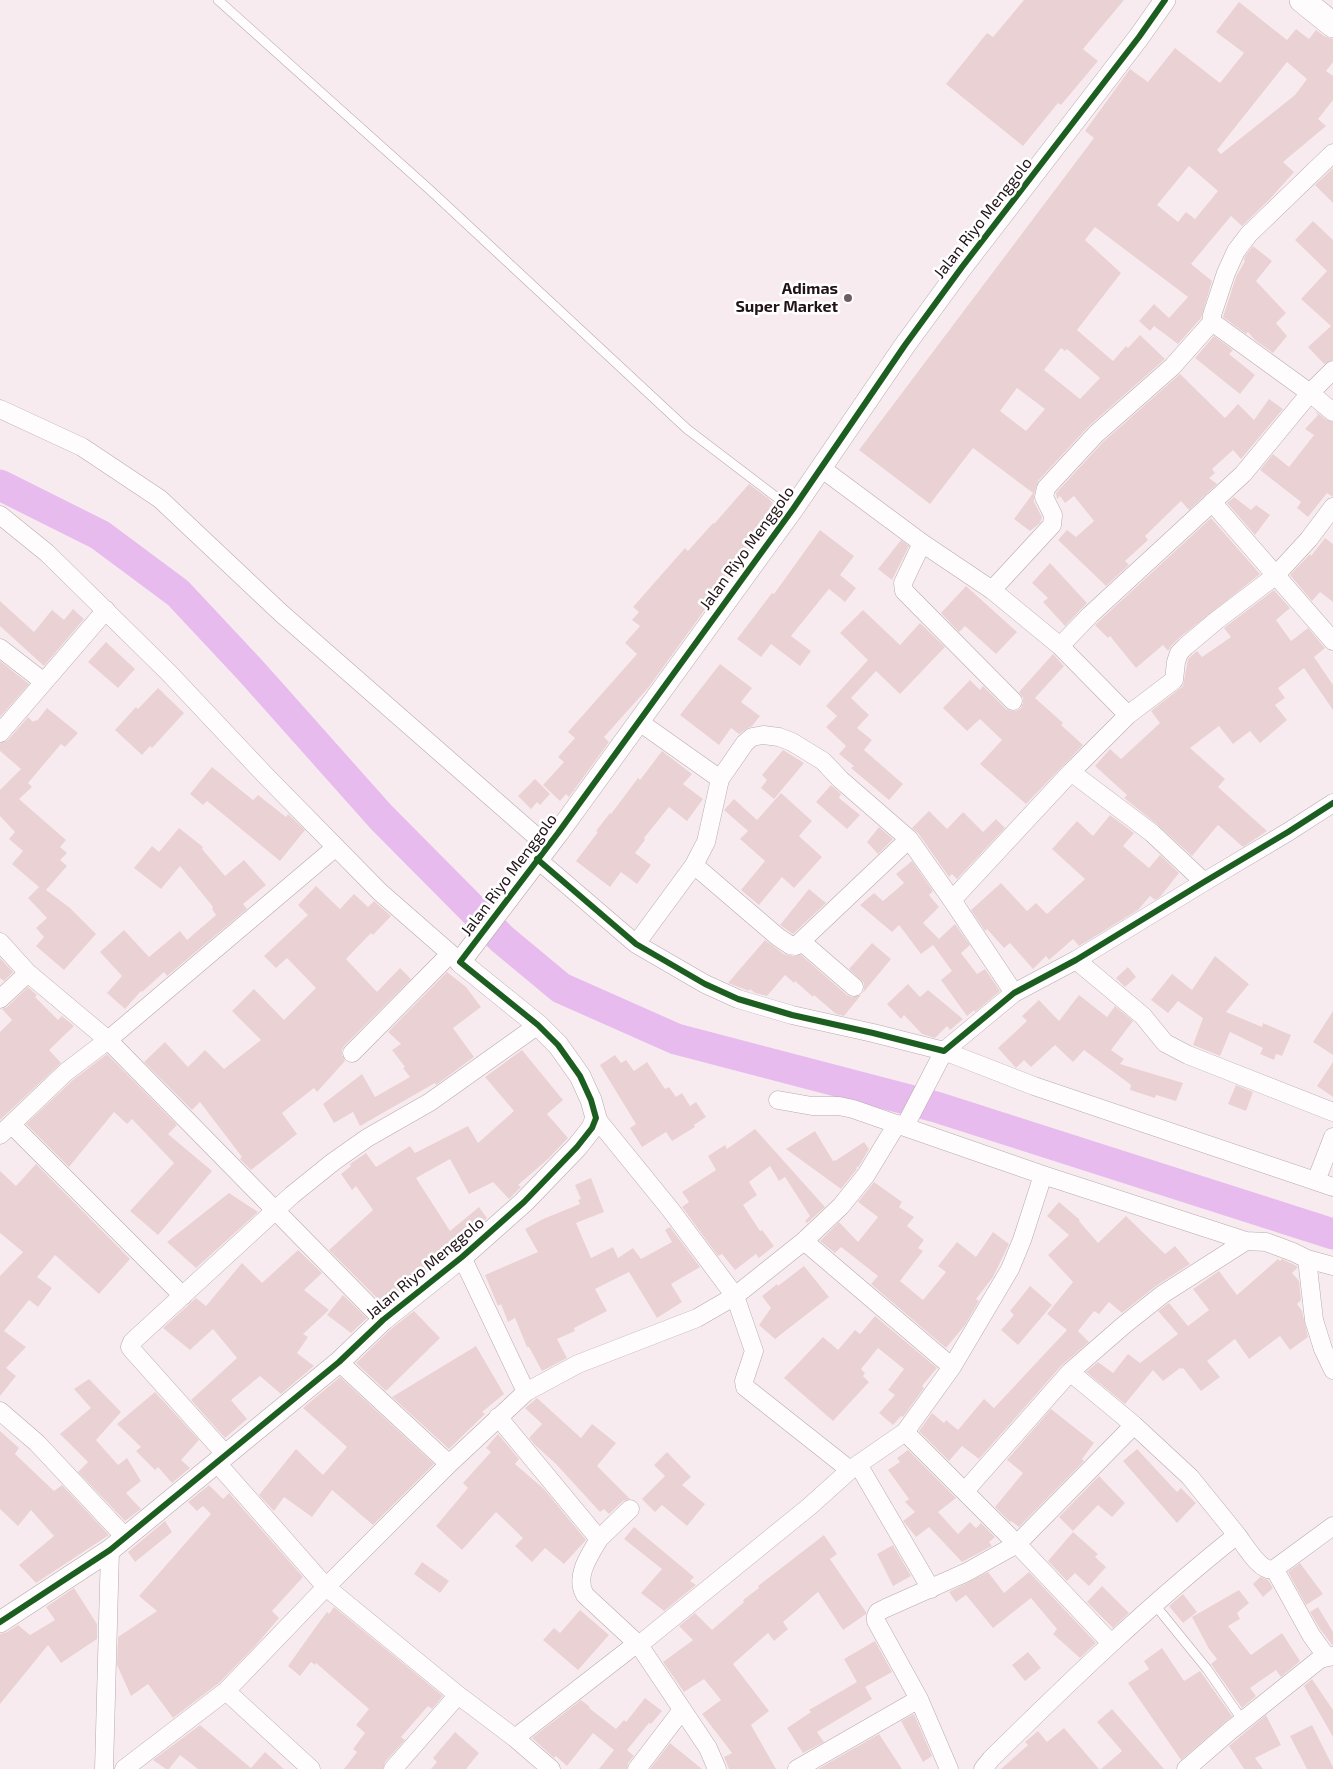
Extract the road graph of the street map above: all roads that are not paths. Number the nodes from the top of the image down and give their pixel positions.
1 (218, 0) edge
2 (1166, 0) edge
3 (1302, 0) edge
4 (1330, 17) edge
5 (1333, 153) edge
6 (1212, 322) junction
7 (1333, 370) edge
8 (1310, 394) junction
9 (0, 409) edge
10 (1333, 412) edge
11 (821, 468) junction
12 (1212, 502) junction
13 (1333, 507) edge
14 (793, 509) junction
15 (0, 515) edge
16 (922, 543) junction
17 (1275, 576) junction
18 (992, 590) junction
19 (106, 610) junction
20 (1333, 641) edge
21 (1060, 646) junction
22 (0, 648) edge
23 (44, 682) junction
24 (1013, 701) dead end
25 (1128, 715) junction
26 (638, 721) junction
27 (0, 733) edge
28 (1071, 772) junction
29 (720, 779) junction
30 (1330, 809) edge
31 (909, 839) junction
32 (336, 847) junction
33 (542, 853) junction
34 (694, 864) junction
35 (1204, 882) junction
36 (952, 900) junction
37 (0, 942) edge
38 (802, 942) junction
39 (636, 944) junction
40 (459, 957) junction
41 (1076, 960) junction
42 (28, 973) junction
43 (854, 987) dead end
44 (1014, 993) junction
45 (0, 999) edge
46 (538, 1026) junction
47 (108, 1040) junction
48 (944, 1051) junction
49 (352, 1053) dead end
50 (778, 1100) dead end
51 (1333, 1112) edge
52 (596, 1118) junction
53 (903, 1124) junction
54 (6, 1130) edge
55 (1333, 1138) edge
56 (1043, 1175) junction
57 (1316, 1181) junction
58 (1333, 1187) edge
59 (276, 1211) junction
60 (804, 1240) junction
61 (1246, 1241) junction
62 (462, 1257) junction
63 (1307, 1259) junction
64 (1333, 1266) edge
65 (184, 1296) junction
66 (735, 1296) junction
67 (383, 1320) junction
68 (340, 1362) junction
69 (952, 1367) junction
70 (1333, 1370) edge
71 (1070, 1372) junction
72 (526, 1392) junction
73 (0, 1410) edge
74 (498, 1417) junction
75 (1134, 1425) junction
76 (905, 1432) junction
77 (222, 1459) junction
78 (449, 1464) junction
79 (854, 1468) junction
80 (966, 1491) junction
81 (630, 1508) dead end
82 (1333, 1526) edge
83 (1237, 1535) junction
84 (599, 1539) junction
85 (118, 1544) junction
86 (1017, 1544) junction
87 (1275, 1570) junction
88 (326, 1588) junction
89 (931, 1589) junction
90 (1155, 1605) junction
91 (0, 1622) edge
92 (1111, 1643) junction
93 (639, 1645) junction
94 (1330, 1656) edge
95 (226, 1691) junction
96 (458, 1696) junction
97 (919, 1700) junction
98 (682, 1710) junction
99 (1243, 1721) junction
100 (514, 1738) junction
101 (104, 1769) edge
102 (124, 1769) edge
103 (311, 1769) edge
104 (393, 1769) edge
105 (551, 1769) edge
106 (637, 1769) edge
107 (717, 1769) edge
108 (796, 1769) edge
109 (949, 1769) edge
110 (983, 1769) edge
111 (1186, 1769) edge

1 - 14 lane
2 - 11 street, Jalan Riyo Menggolo
3 - 4 main road
5 - 6 street
6 - 8 street
6 - 18 street
7 - 8 street
8 - 10 street
8 - 12 street
9 - 33 street
11 - 14 street, Jalan Riyo Menggolo
11 - 16 street
12 - 17 street
12 - 21 street
13 - 17 street
14 - 26 street, Jalan Riyo Menggolo
15 - 19 street
16 - 18 street
16 - 24 street
17 - 20 street
17 - 25 street
18 - 21 street
19 - 23 street
19 - 32 street
21 - 25 street
22 - 23 street
23 - 27 street
25 - 28 street
26 - 29 street
26 - 33 street, Jalan Riyo Menggolo
28 - 35 street
28 - 36 street
29 - 31 street
29 - 34 street
30 - 35 street
31 - 36 street
31 - 38 street
32 - 40 street
32 - 47 street
33 - 39 street
33 - 40 street, Jalan Riyo Menggolo
34 - 38 street
34 - 39 street
35 - 41 street
36 - 44 street
37 - 42 street
38 - 43 street
39 - 48 street
40 - 46 street
40 - 49 street
41 - 44 street
41 - 51 street
42 - 45 street
42 - 47 street
44 - 48 street
46 - 52 street
46 - 59 street
47 - 54 street
47 - 59 street
48 - 53 street
48 - 57 street
50 - 53 street
52 - 62 street, Jalan Riyo Menggolo
52 - 66 street
53 - 56 street
53 - 60 street
54 - 65 street
55 - 57 street
56 - 61 street
56 - 69 street
57 - 58 street
59 - 65 street
59 - 67 street
60 - 66 street
60 - 69 street
61 - 63 street
61 - 71 street
62 - 67 street, Jalan Riyo Menggolo
62 - 72 street
63 - 64 street
63 - 70 street
65 - 77 street
66 - 72 street
66 - 79 street
67 - 68 street, Jalan Riyo Menggolo
68 - 77 street, Jalan Riyo Menggolo
68 - 78 street
69 - 76 street
71 - 75 street
71 - 80 street
72 - 74 street
73 - 85 street
74 - 78 street
74 - 84 street
75 - 83 street
75 - 86 street
76 - 79 street
76 - 80 street
77 - 85 street, Jalan Riyo Menggolo
77 - 88 street
78 - 88 street
79 - 89 street
79 - 93 street
80 - 86 street
81 - 84 street
82 - 87 street
83 - 87 street
83 - 90 street
84 - 93 street
85 - 91 street, Jalan Riyo Menggolo
85 - 101 street
86 - 89 street
86 - 92 street
87 - 94 street
88 - 95 street
88 - 96 street
89 - 97 street
90 - 92 street
90 - 99 lane
92 - 110 street
93 - 98 street
93 - 100 street
94 - 99 street
95 - 102 street
95 - 103 street
96 - 100 street
96 - 104 street
97 - 108 street
97 - 109 street
98 - 106 street
98 - 107 street
99 - 111 street
100 - 105 street

